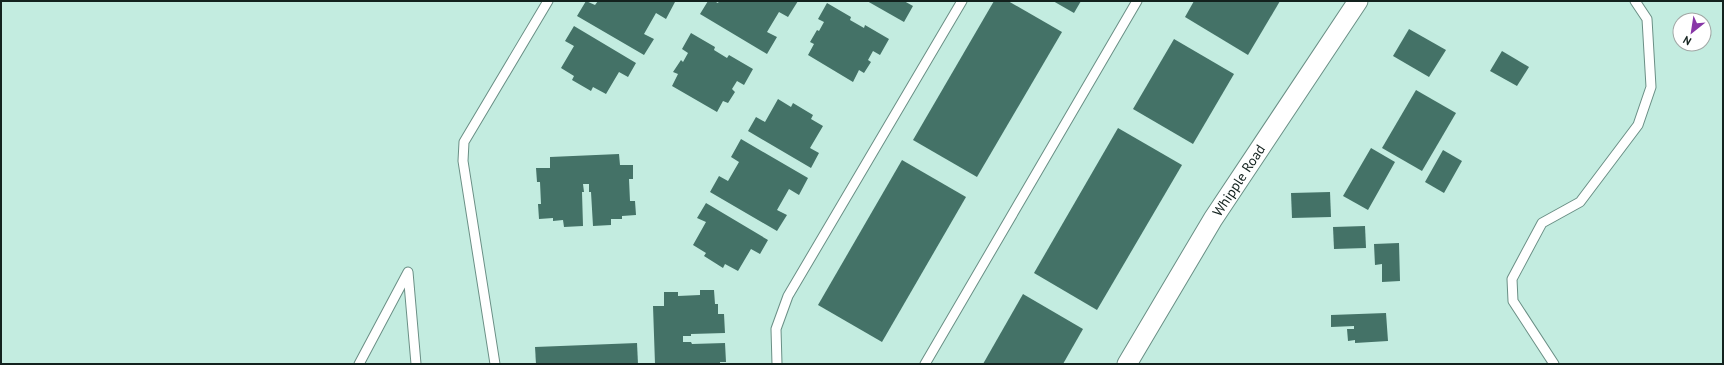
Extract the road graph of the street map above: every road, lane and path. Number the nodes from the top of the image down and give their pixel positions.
1 (548, 1) edge
2 (962, 1) edge
3 (1138, 1) edge
4 (1358, 1) edge
5 (1635, 1) edge
6 (359, 364) edge
7 (416, 364) edge
8 (495, 364) edge
9 (777, 364) edge
10 (925, 364) edge
11 (1127, 364) edge
12 (1554, 364) edge

1 - 8 lane
2 - 9 lane
3 - 10 lane
4 - 11 street, Whipple Road
5 - 12 lane
6 - 7 lane

